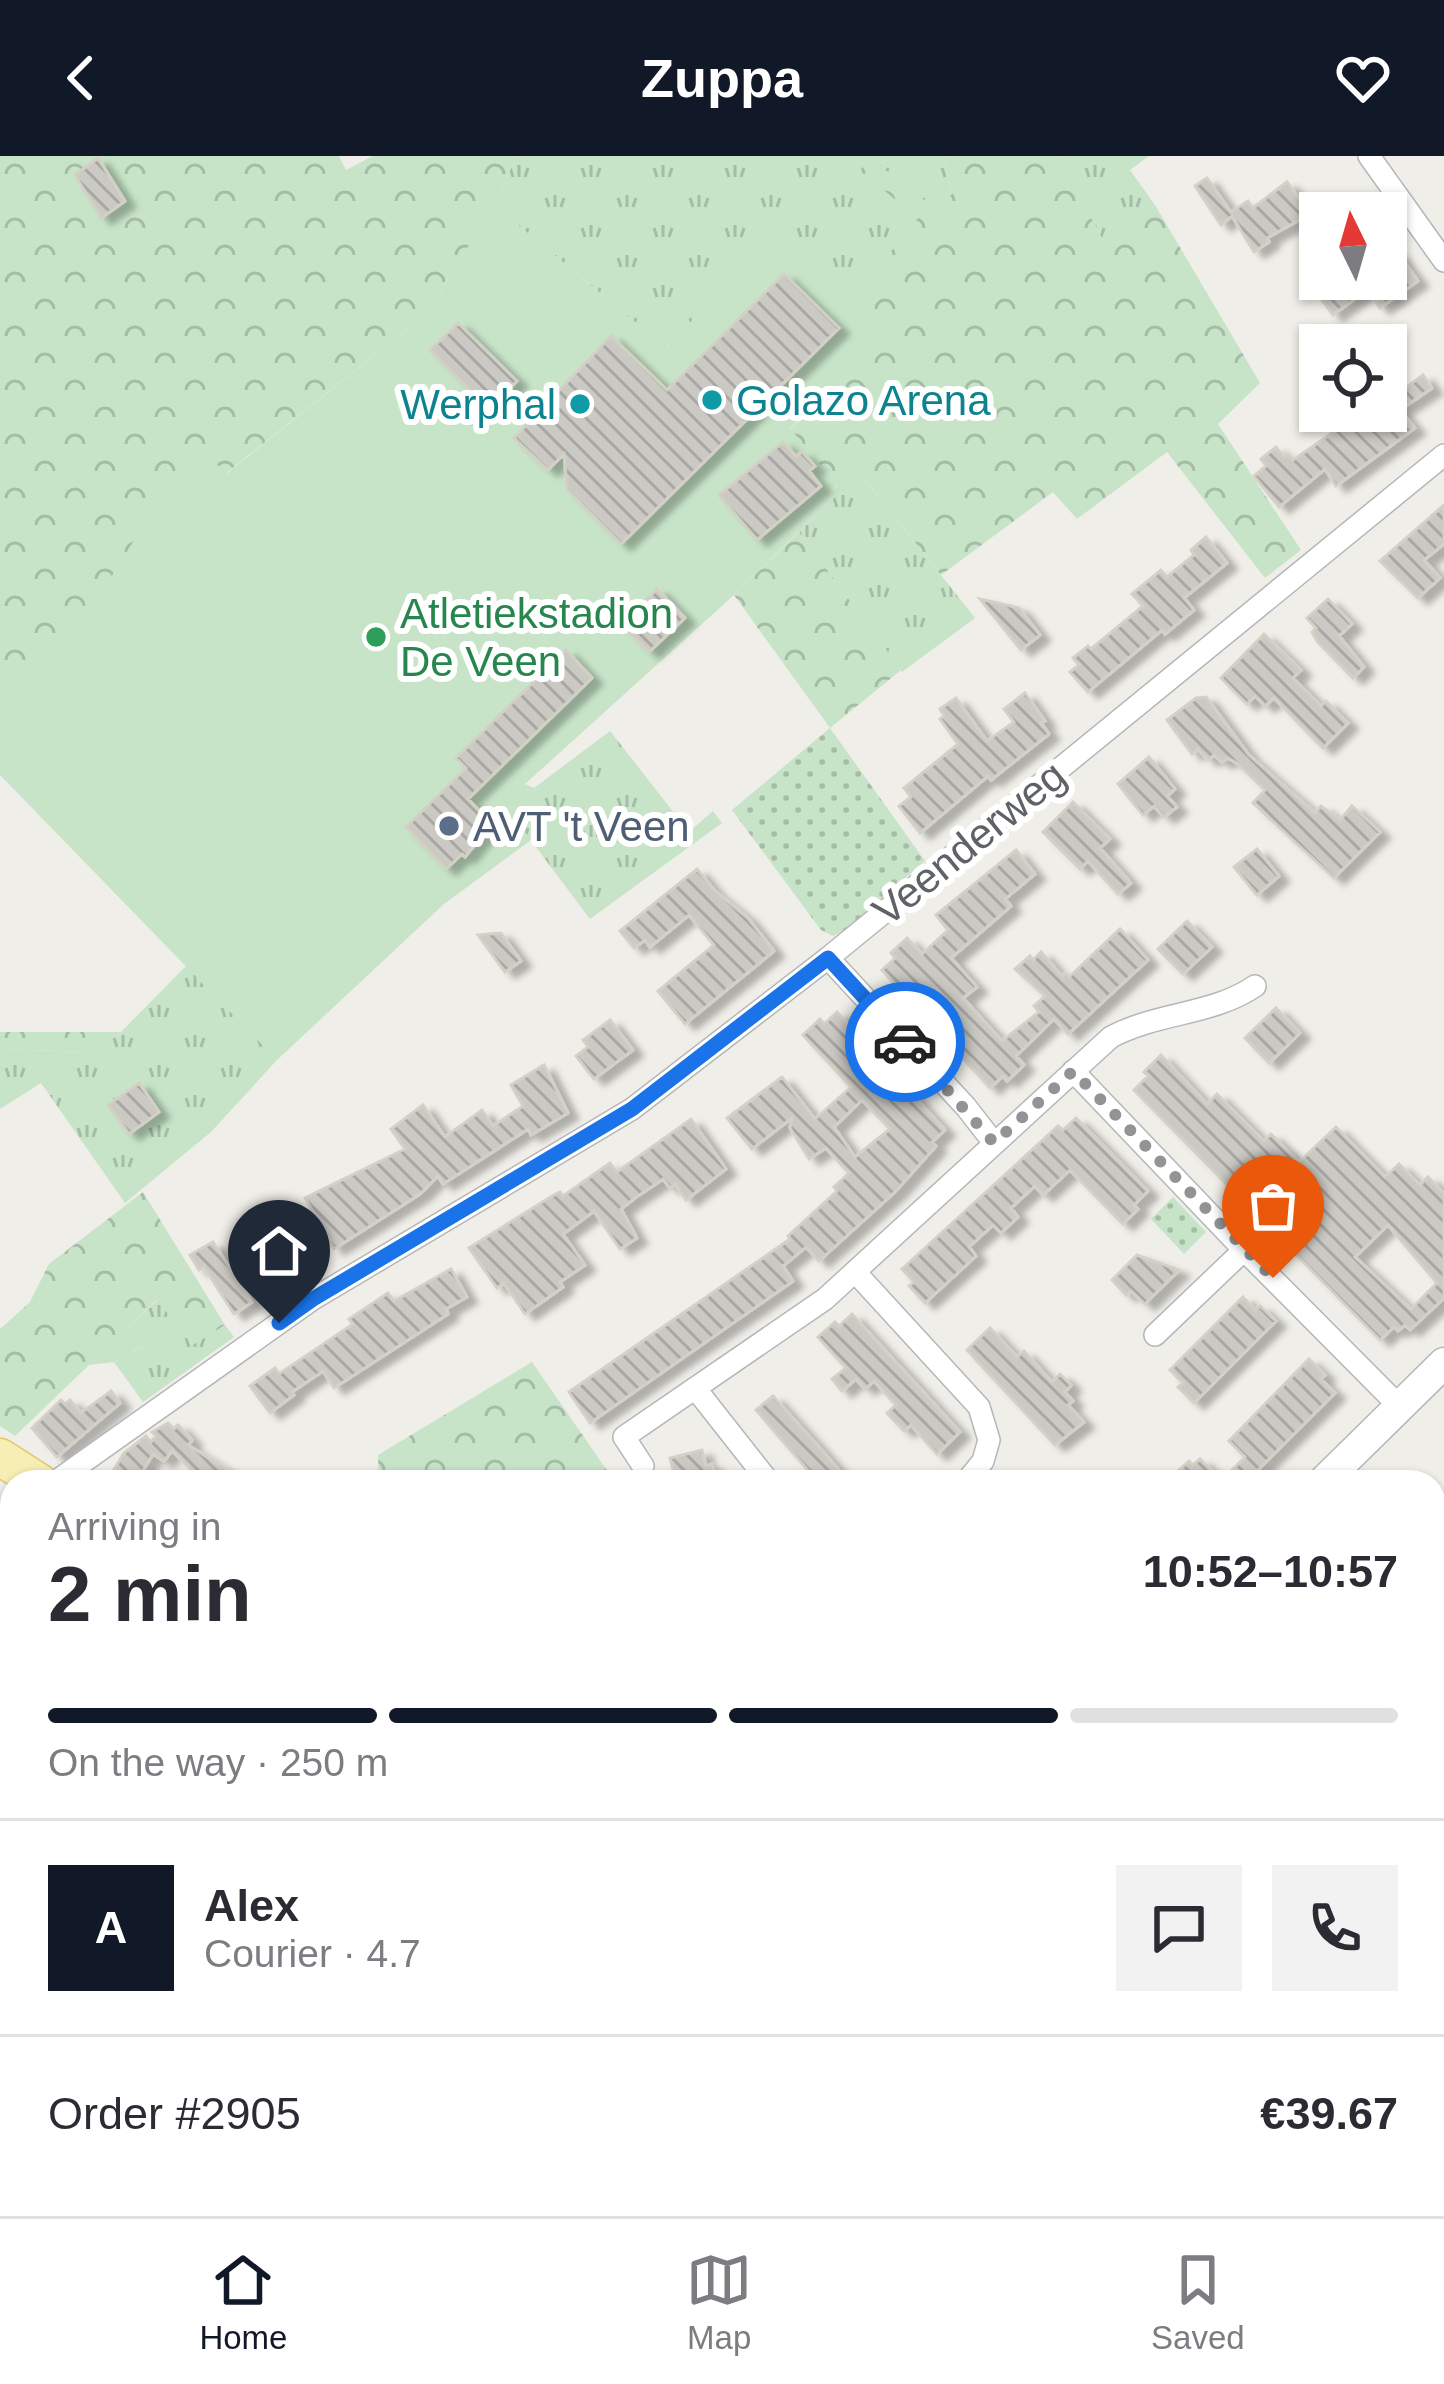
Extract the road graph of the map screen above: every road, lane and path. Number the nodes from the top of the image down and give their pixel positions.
1 (1369, 156) edge
2 (1444, 261) edge
3 (1444, 455) edge
4 (828, 958) junction
5 (1256, 986) dead end
6 (1073, 1071) junction
7 (994, 1143) junction
8 (1244, 1250) junction
9 (856, 1273) junction
10 (1154, 1335) dead end
11 (1444, 1363) edge
12 (695, 1388) junction
13 (1400, 1407) junction
14 (643, 1466) dead end
15 (72, 1470) edge
16 (760, 1470) edge
17 (975, 1470) edge
18 (1335, 1470) edge

1 - 2 street
3 - 4 street, Veenderweg
4 - 7 street
4 - 15 street, Veenderweg
5 - 6 street
6 - 7 street
6 - 8 street
7 - 9 street
8 - 10 street
8 - 13 street
9 - 12 street
9 - 17 street
11 - 13 main road
12 - 14 street
12 - 16 street
13 - 18 main road

